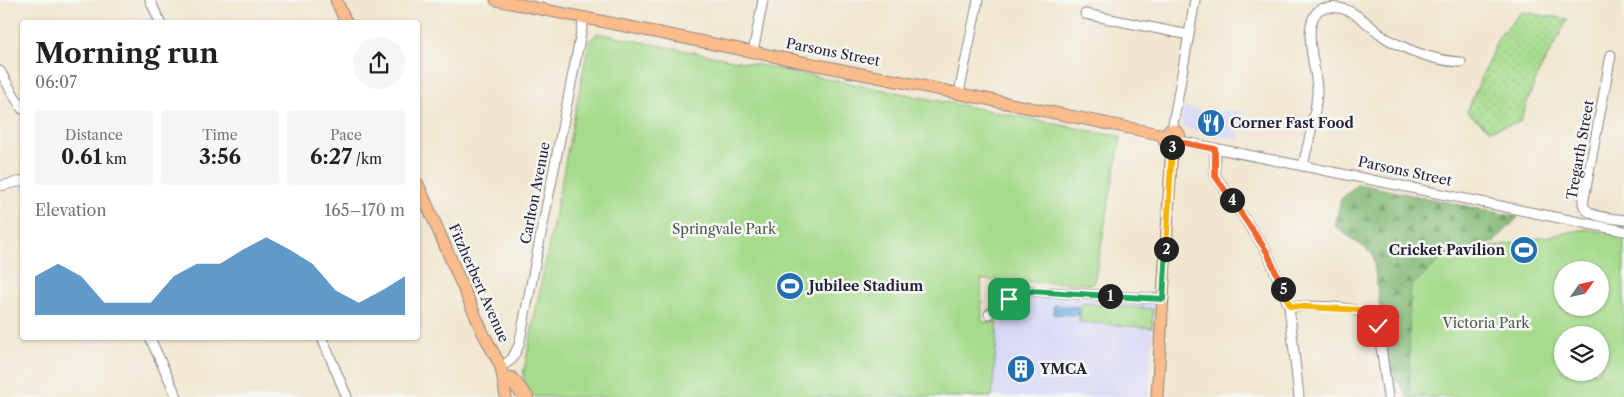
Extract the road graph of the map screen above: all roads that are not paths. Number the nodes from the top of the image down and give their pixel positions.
1 (150, 0) edge
2 (336, 0) edge
3 (496, 0) edge
4 (763, 0) edge
5 (978, 0) edge
6 (1195, 0) edge
7 (541, 4) edge
8 (1085, 14) dead end
9 (584, 18) junction
10 (159, 20) edge
11 (345, 20) edge
12 (1189, 35) junction
13 (753, 52) junction
14 (1611, 55) dead end
15 (1462, 62) dead end
16 (0, 71) edge
17 (959, 93) junction
18 (20, 106) edge
19 (1168, 132) junction
20 (1176, 144) junction
21 (1215, 149) junction
22 (1303, 166) junction
23 (20, 181) edge
24 (0, 186) edge
25 (420, 189) edge
26 (1624, 220) edge
27 (1624, 232) edge
28 (1163, 299) junction
29 (1290, 306) junction
30 (989, 314) dead end
31 (151, 340) edge
32 (323, 340) edge
33 (501, 366) junction
34 (511, 379) junction
35 (177, 397) edge
36 (347, 397) edge
37 (506, 397) edge
38 (519, 397) edge
39 (526, 397) edge
40 (1157, 397) edge
41 (1299, 397) edge
42 (1388, 397) edge

1 - 10 street
2 - 11 main road
3 - 7 main road, Parsons Street
4 - 13 street
5 - 17 street
6 - 12 street
7 - 9 main road, Parsons Street
8 - 12 street
9 - 13 main road, Parsons Street
9 - 33 street, Carlton Avenue
12 - 19 street
13 - 17 main road, Parsons Street
14 - 26 street, Tregarth Street
15 - 22 street
16 - 18 street
17 - 19 main road, Parsons Street
19 - 20 main road
20 - 21 street, Parsons Street
20 - 28 main road
21 - 22 street, Parsons Street
21 - 29 street
22 - 27 street, Parsons Street
23 - 24 street
25 - 33 main road, Fitzherbert Avenue
28 - 30 street
28 - 40 main road
29 - 41 street
29 - 42 street
31 - 35 street
32 - 36 street
33 - 34 main road
33 - 37 main road, Fitzherbert Avenue
34 - 38 main road
34 - 39 highway

